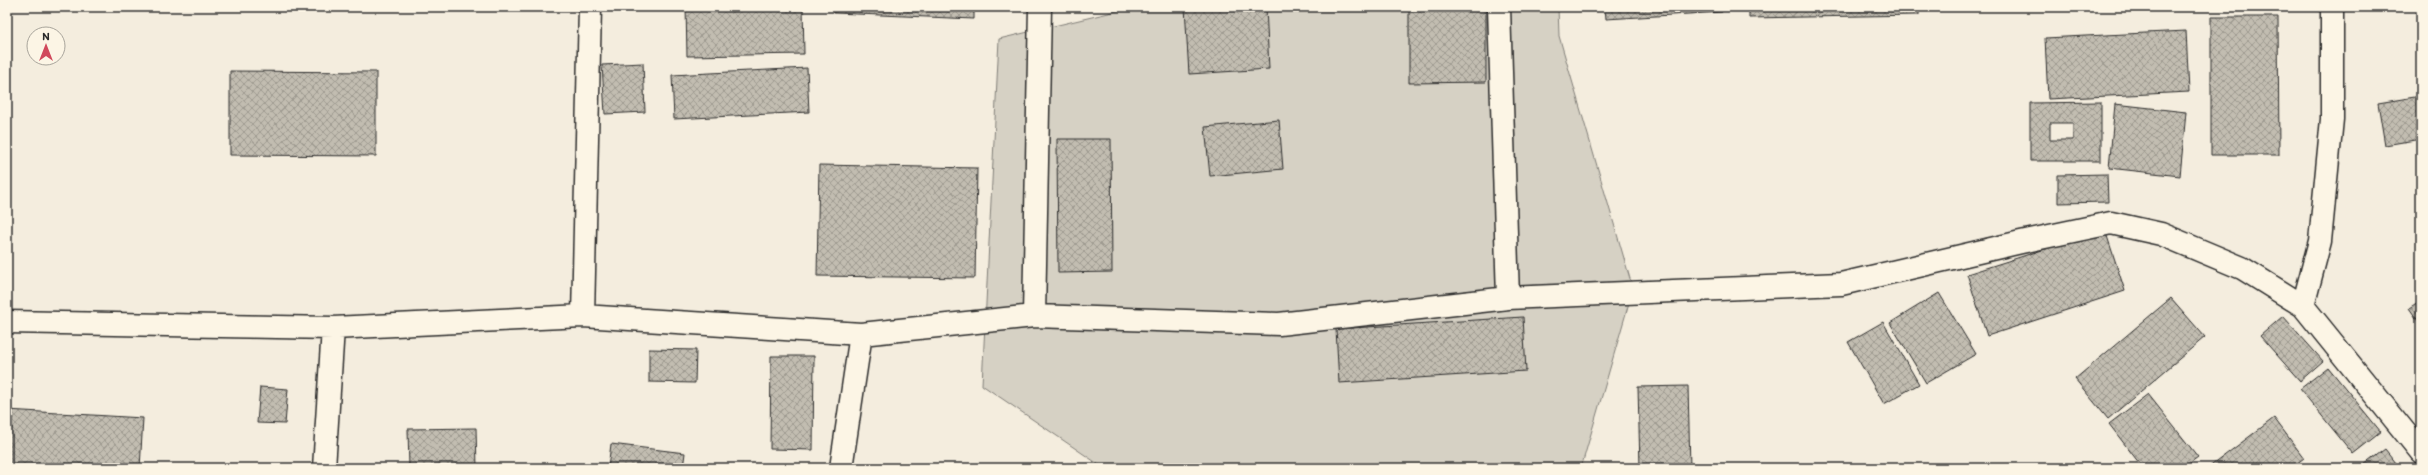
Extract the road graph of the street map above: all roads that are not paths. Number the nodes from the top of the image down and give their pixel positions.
1 (590, 7) edge
2 (1040, 7) edge
3 (1499, 7) edge
4 (2332, 7) edge
5 (1508, 298) junction
6 (2303, 306) junction
7 (583, 316) junction
8 (1034, 316) junction
9 (7, 322) edge
10 (333, 328) junction
11 (861, 334) junction
12 (2421, 452) edge
13 (324, 468) edge
14 (841, 468) edge

1 - 7 street
2 - 8 street
3 - 5 street
4 - 6 street
5 - 6 street
5 - 8 street
6 - 12 street
7 - 10 street
7 - 11 street
8 - 11 street
9 - 10 street
10 - 13 street
11 - 14 street

